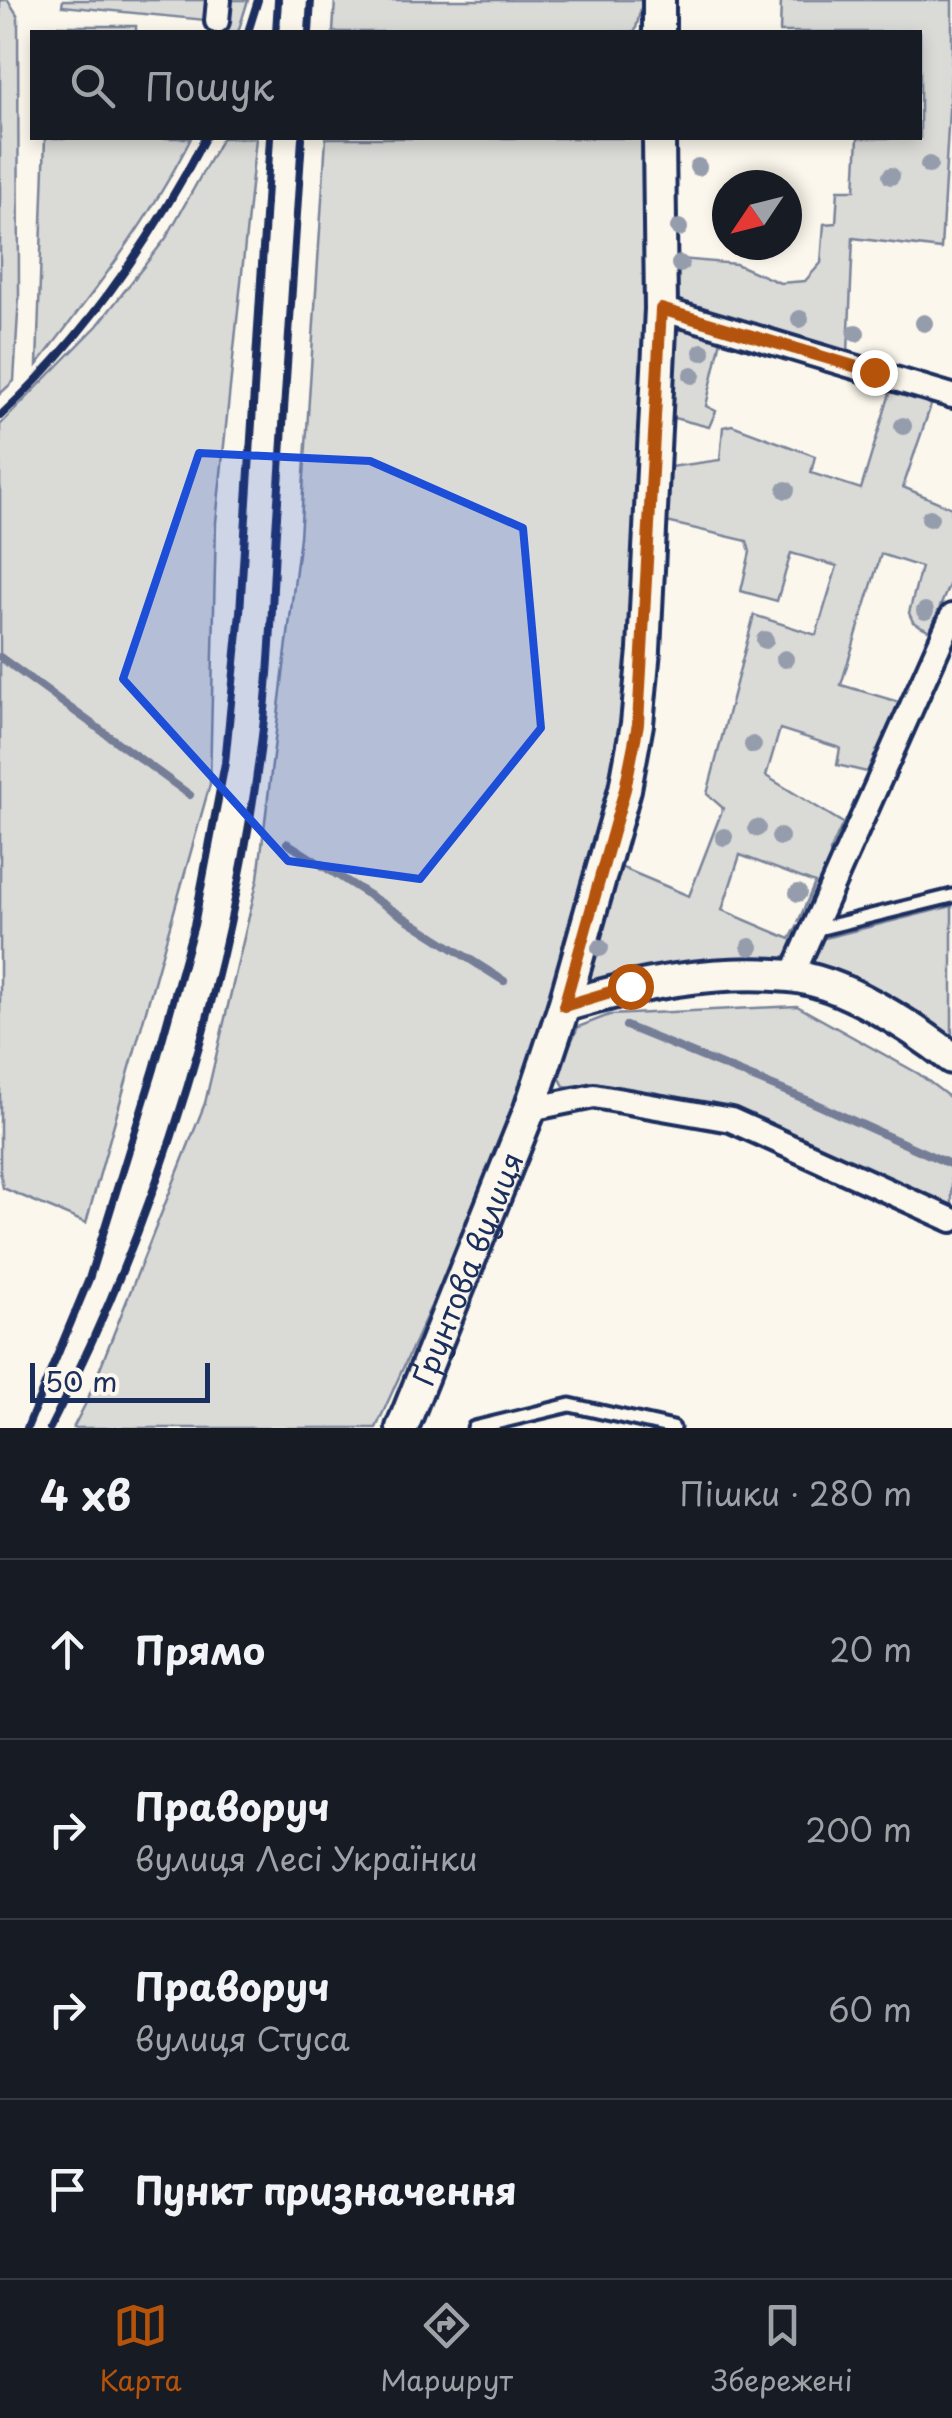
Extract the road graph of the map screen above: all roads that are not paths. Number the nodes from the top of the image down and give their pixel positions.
1 (659, 0) edge
2 (659, 30) edge
3 (659, 140) edge
4 (661, 309) junction
5 (952, 396) edge
6 (952, 616) edge
7 (952, 896) edge
8 (814, 930) junction
9 (792, 976) junction
10 (564, 1006) junction
11 (952, 1058) edge
12 (530, 1109) junction
13 (952, 1220) edge
14 (402, 1428) edge
15 (474, 1428) edge
16 (673, 1428) edge

1 - 2 street
3 - 4 street, Ґрунтова вулиця
4 - 5 street
4 - 10 street, Ґрунтова вулиця
6 - 8 street
7 - 8 lane
8 - 9 street
9 - 10 street
9 - 11 street
10 - 12 street, Ґрунтова вулиця
12 - 13 street
12 - 14 street, Ґрунтова вулиця
15 - 16 lane

